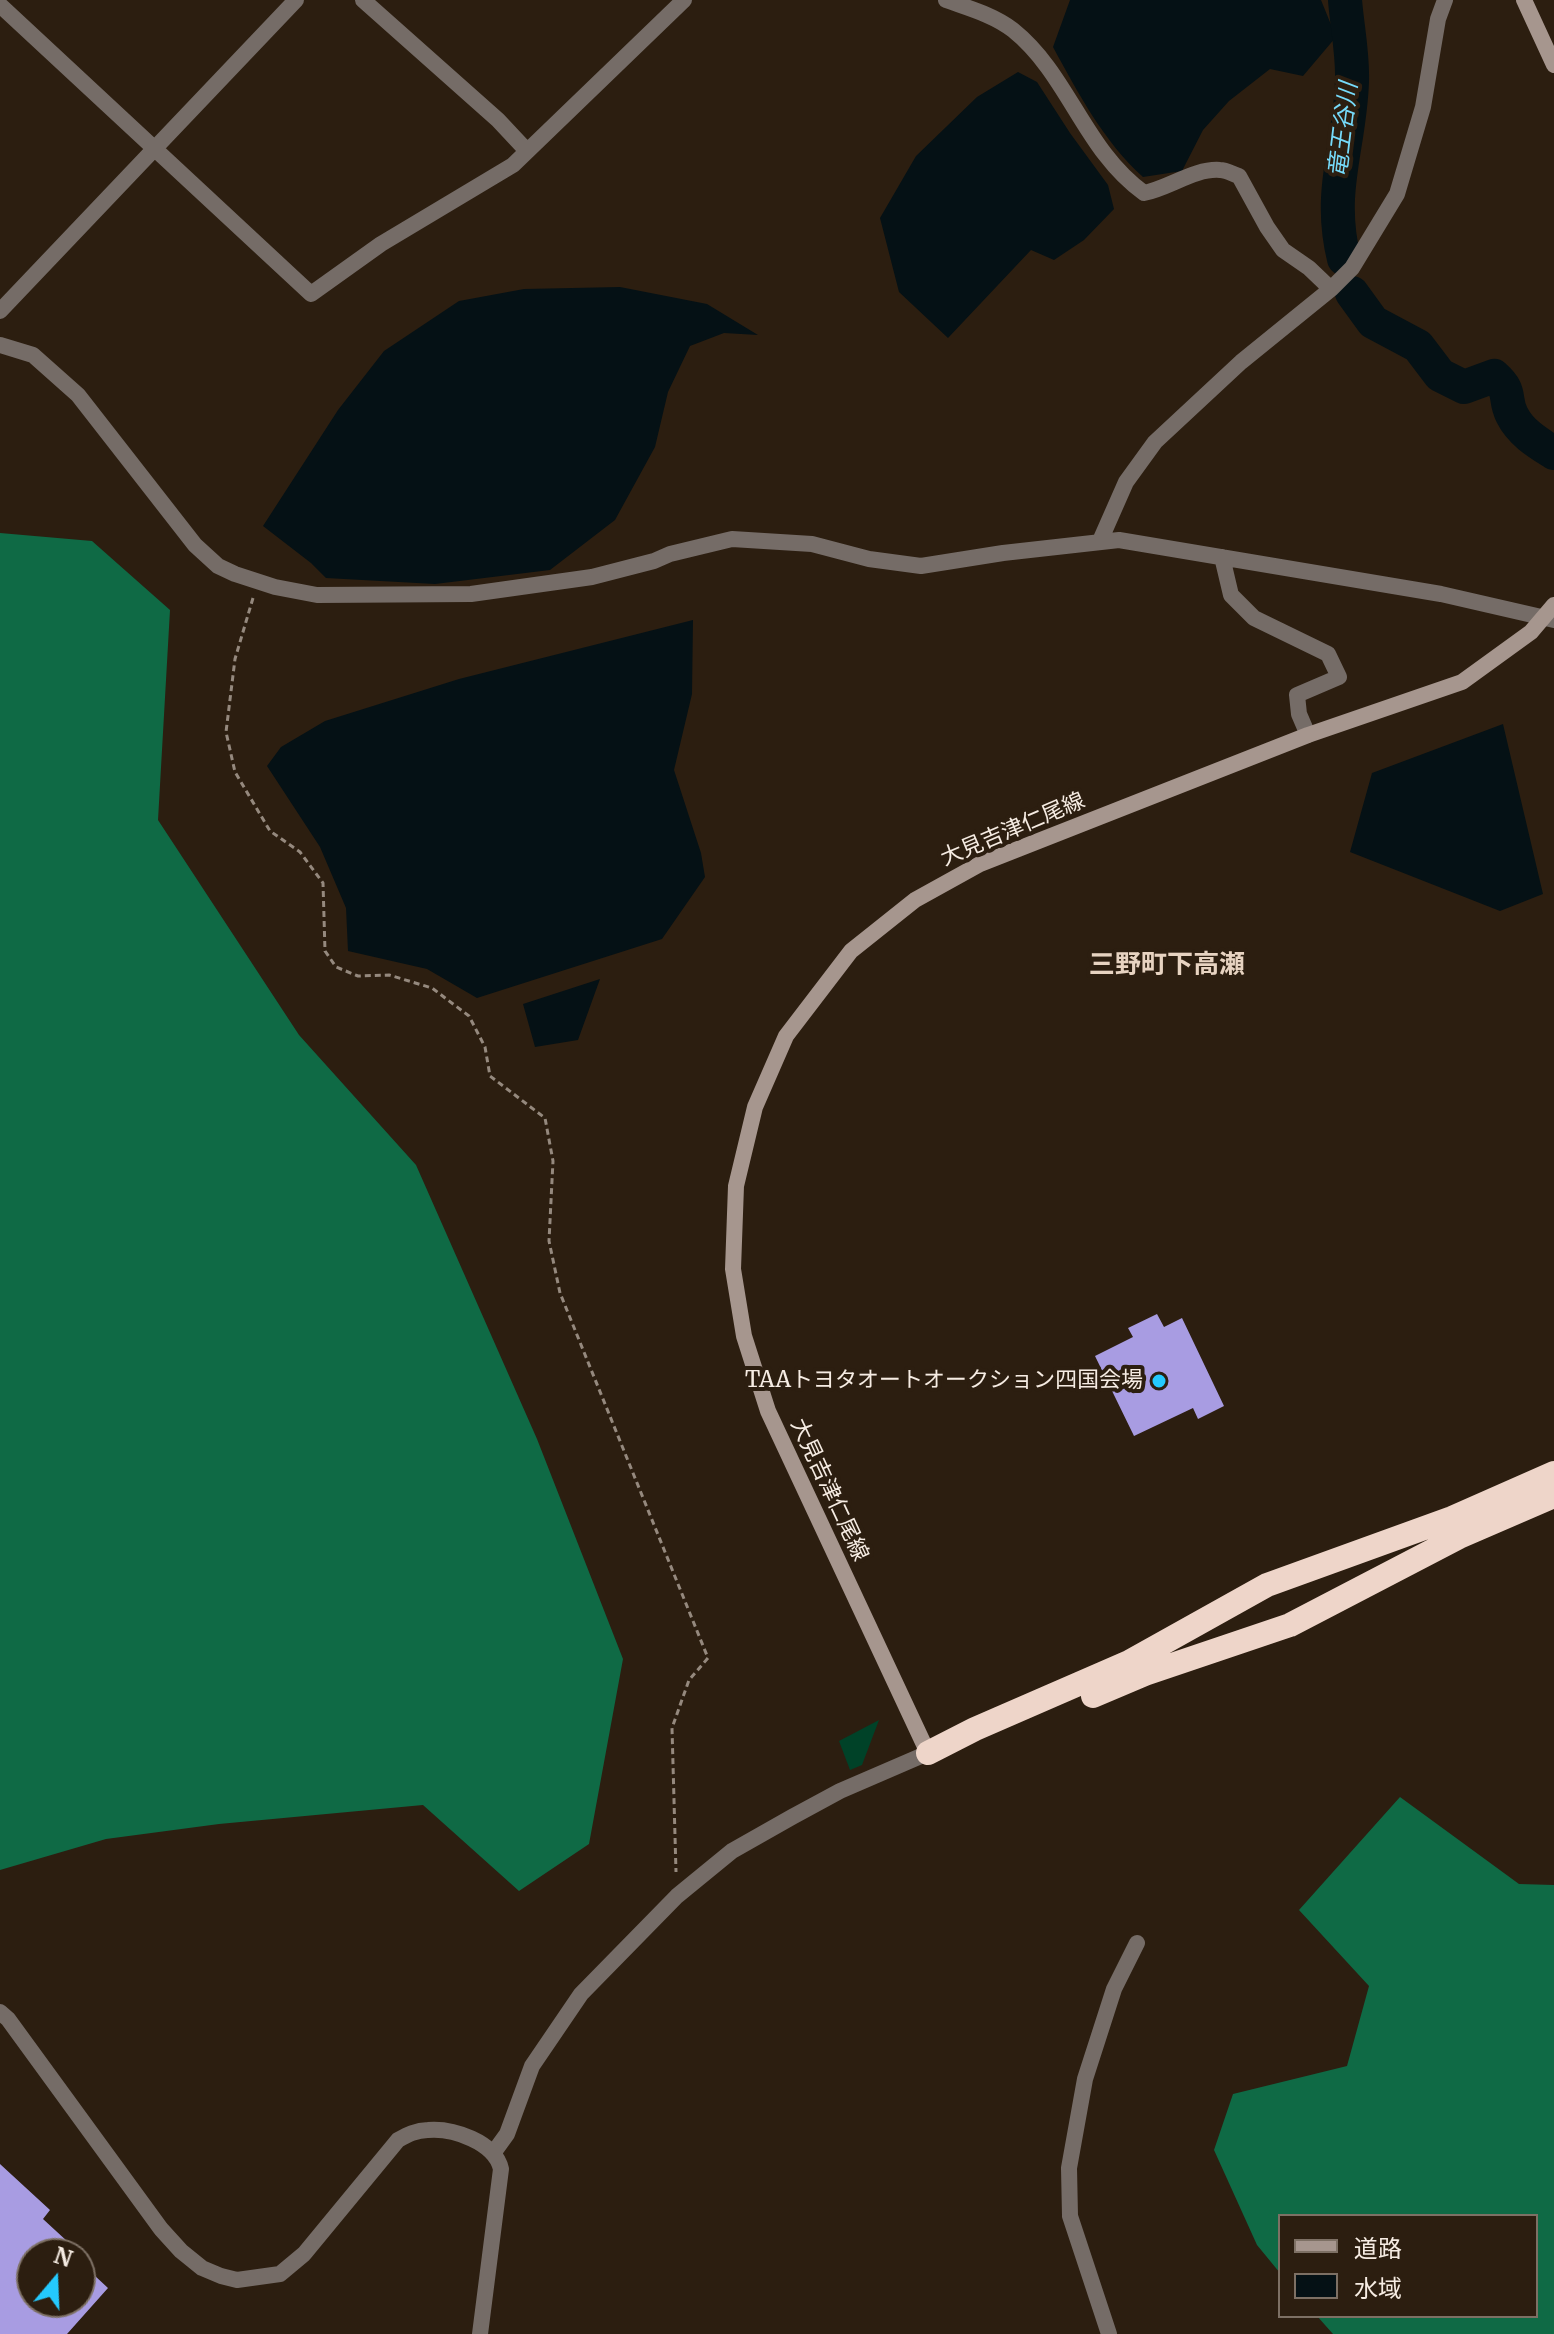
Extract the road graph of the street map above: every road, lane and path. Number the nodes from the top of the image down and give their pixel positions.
1 (296, 0) edge
2 (363, 0) edge
3 (684, 0) edge
4 (946, 0) edge
5 (1445, 0) edge
6 (1524, 0) edge
7 (0, 5) edge
8 (1554, 65) edge
9 (154, 147) junction
10 (527, 151) junction
11 (1331, 289) junction
12 (0, 311) edge
13 (0, 345) edge
14 (1100, 541) junction
15 (1222, 557) junction
16 (257, 582) junction
17 (1551, 614) edge
18 (1308, 735) junction
19 (1554, 1473) edge
20 (1554, 1496) edge
21 (928, 1753) junction
22 (677, 1896) junction
23 (1137, 1943) dead end
24 (0, 2012) edge
25 (494, 2152) junction
26 (480, 2334) edge
27 (1109, 2334) edge

1 - 9 street
2 - 10 street
3 - 10 street
4 - 11 street
5 - 11 street
6 - 8 main road
7 - 9 street
9 - 10 street
9 - 12 street
11 - 14 street
13 - 16 street
14 - 15 street
14 - 16 street
15 - 17 street
15 - 18 street
16 - 22 path
17 - 18 main road, 大見吉津仁尾線
18 - 21 main road, 大見吉津仁尾線
19 - 21 highway
20 - 21 highway
21 - 22 street
22 - 25 street
23 - 27 street
24 - 25 street
25 - 26 street

